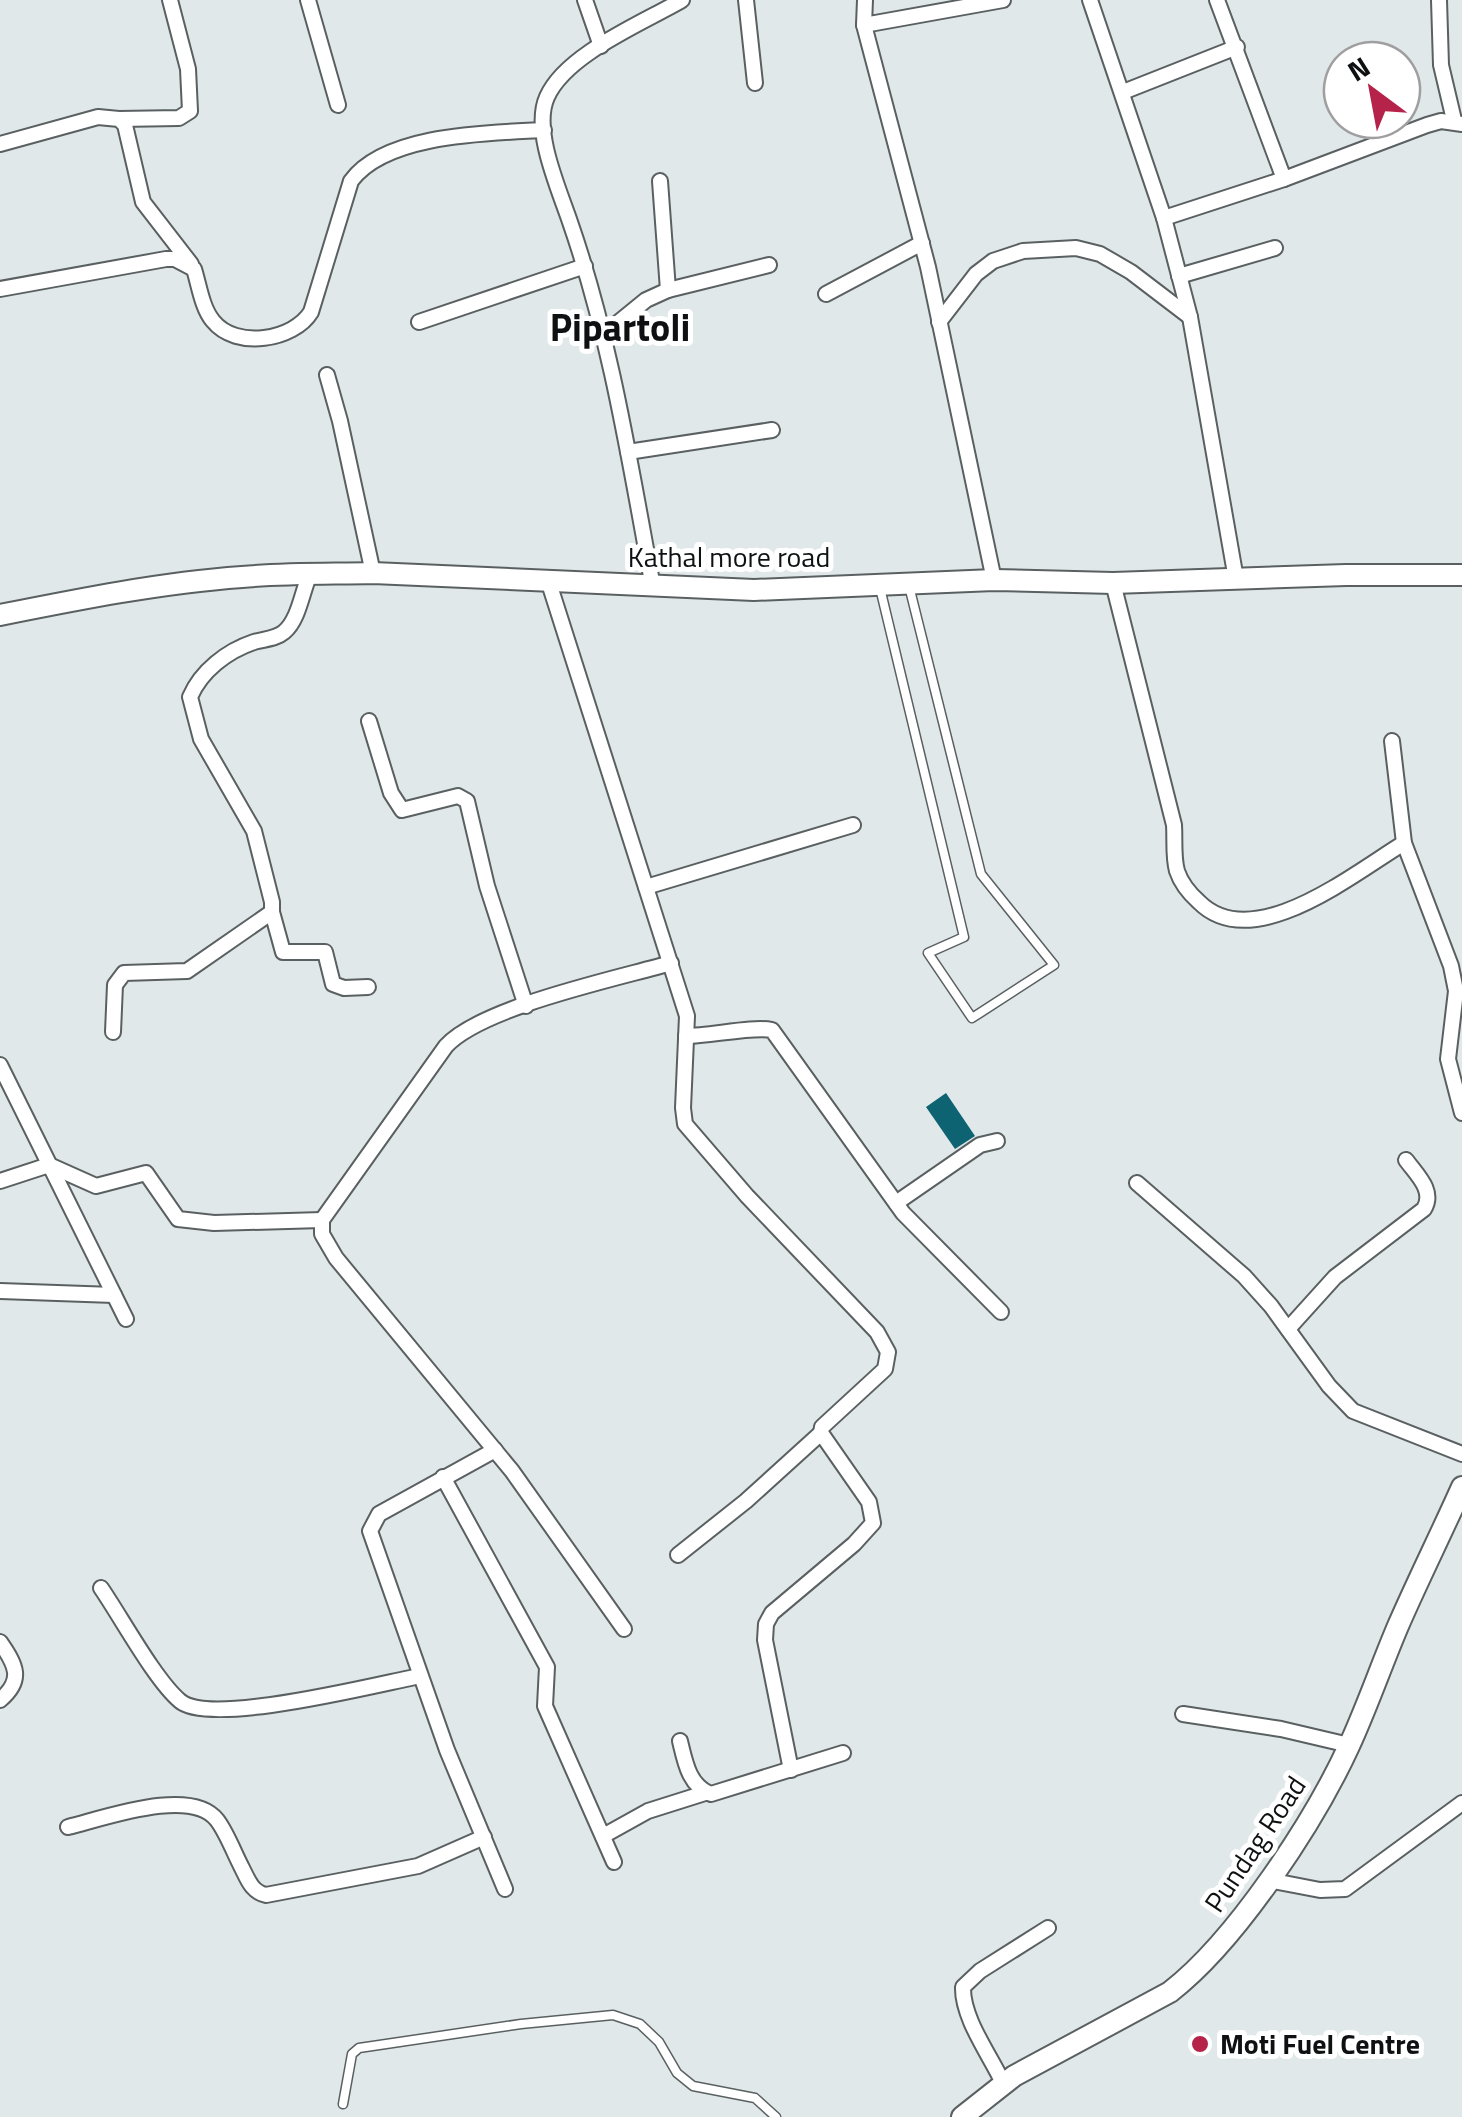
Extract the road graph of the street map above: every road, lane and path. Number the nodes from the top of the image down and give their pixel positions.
1 (170, 0) edge
2 (308, 0) edge
3 (585, 0) edge
4 (682, 0) edge
5 (746, 0) edge
6 (865, 0) edge
7 (1004, 0) edge
8 (1090, 0) edge
9 (1217, 0) edge
10 (1439, 0) edge
11 (864, 25) junction
12 (601, 46) junction
13 (1237, 46) junction
14 (755, 83) dead end
15 (1122, 92) junction
16 (338, 104) dead end
17 (119, 119) junction
18 (1458, 122) edge
19 (544, 130) junction
20 (0, 144) edge
21 (1284, 179) junction
22 (660, 181) dead end
23 (1164, 218) junction
24 (922, 243) junction
25 (1276, 248) dead end
26 (769, 265) dead end
27 (585, 266) junction
28 (194, 268) junction
29 (1179, 276) junction
30 (0, 289) edge
31 (668, 290) junction
32 (826, 294) dead end
33 (1190, 317) junction
34 (420, 322) dead end
35 (940, 322) junction
36 (603, 335) junction
37 (327, 375) dead end
38 (772, 430) dead end
39 (628, 452) junction
40 (372, 573) junction
41 (310, 574) junction
42 (1462, 575) edge
43 (1236, 579) junction
44 (548, 580) junction
45 (994, 580) junction
46 (1113, 582) junction
47 (908, 583) junction
48 (879, 584) junction
49 (652, 587) junction
50 (0, 615) edge
51 (369, 722) dead end
52 (1392, 741) dead end
53 (854, 826) dead end
54 (1404, 843) junction
55 (646, 886) junction
56 (272, 912) junction
57 (671, 964) junction
58 (368, 987) dead end
59 (526, 1006) junction
60 (113, 1032) dead end
61 (686, 1036) junction
62 (0, 1065) edge
63 (1462, 1114) edge
64 (997, 1140) dead end
65 (1406, 1160) dead end
66 (50, 1166) junction
67 (0, 1181) edge
68 (1137, 1182) dead end
69 (896, 1203) junction
70 (322, 1220) junction
71 (0, 1290) edge
72 (114, 1294) junction
73 (1001, 1312) dead end
74 (126, 1319) dead end
75 (1288, 1329) junction
76 (821, 1433) junction
77 (495, 1450) junction
78 (1462, 1454) edge
79 (443, 1478) junction
80 (1462, 1487) edge
81 (678, 1555) dead end
82 (101, 1588) dead end
83 (624, 1629) dead end
84 (0, 1642) edge
85 (420, 1676) junction
86 (0, 1700) edge
87 (1183, 1714) dead end
88 (680, 1741) dead end
89 (1349, 1745) junction
90 (843, 1753) dead end
91 (791, 1770) junction
92 (705, 1793) junction
93 (1462, 1803) edge
94 (68, 1827) dead end
95 (603, 1836) junction
96 (484, 1837) junction
97 (614, 1862) dead end
98 (1268, 1880) junction
99 (505, 1889) dead end
100 (1048, 1928) dead end
101 (1003, 2083) junction
102 (344, 2104) dead end
103 (776, 2117) edge
104 (962, 2117) edge

1 - 17 street
2 - 16 street
3 - 12 street
4 - 12 street
5 - 14 street
6 - 11 street
7 - 11 street
8 - 15 street
9 - 13 street
10 - 18 street
11 - 24 street
12 - 19 street
13 - 15 street
13 - 21 street
15 - 23 street
17 - 20 street
17 - 28 street
18 - 21 street
19 - 27 street
19 - 28 street
21 - 23 street
22 - 31 street
23 - 29 street
24 - 32 street
24 - 35 street
25 - 29 street
26 - 31 street
27 - 34 street
27 - 36 street
28 - 30 street
29 - 33 street
31 - 36 street
33 - 35 street
33 - 43 street
35 - 45 street
36 - 39 street
37 - 40 street
38 - 39 street
39 - 49 street
40 - 41 main road, Kathal more road
40 - 44 main road, Kathal more road
41 - 50 main road, Kathal more road
41 - 56 street
42 - 43 main road, Kathal more road
43 - 46 main road, Kathal more road
44 - 49 main road, Kathal more road
44 - 55 street
45 - 46 main road, Kathal more road
45 - 47 main road, Kathal more road
46 - 54 street
47 - 48 main road, Kathal more road
47 - 48 lane
48 - 49 main road, Kathal more road
51 - 59 street
52 - 54 street
53 - 55 street
54 - 63 street
55 - 57 street
56 - 58 street
56 - 60 street
57 - 59 street
57 - 61 street
59 - 70 street
61 - 69 street
61 - 76 street
62 - 66 street
64 - 69 street
65 - 75 street
66 - 67 street
66 - 70 street
66 - 72 street
68 - 75 street
69 - 73 street
70 - 77 street
71 - 72 street
72 - 74 street
75 - 78 street
76 - 81 street
76 - 91 street
77 - 79 street
77 - 83 street
79 - 85 street
79 - 95 street
80 - 89 main road, Pundag Road
82 - 85 street
84 - 86 street
85 - 96 street
87 - 89 street
88 - 92 street
89 - 98 main road, Pundag Road
90 - 91 street
91 - 92 street
92 - 95 street
93 - 98 street
94 - 96 street
95 - 97 street
96 - 99 street
98 - 101 main road, Pundag Road
100 - 101 street
101 - 104 main road, Pundag Road
102 - 103 lane

